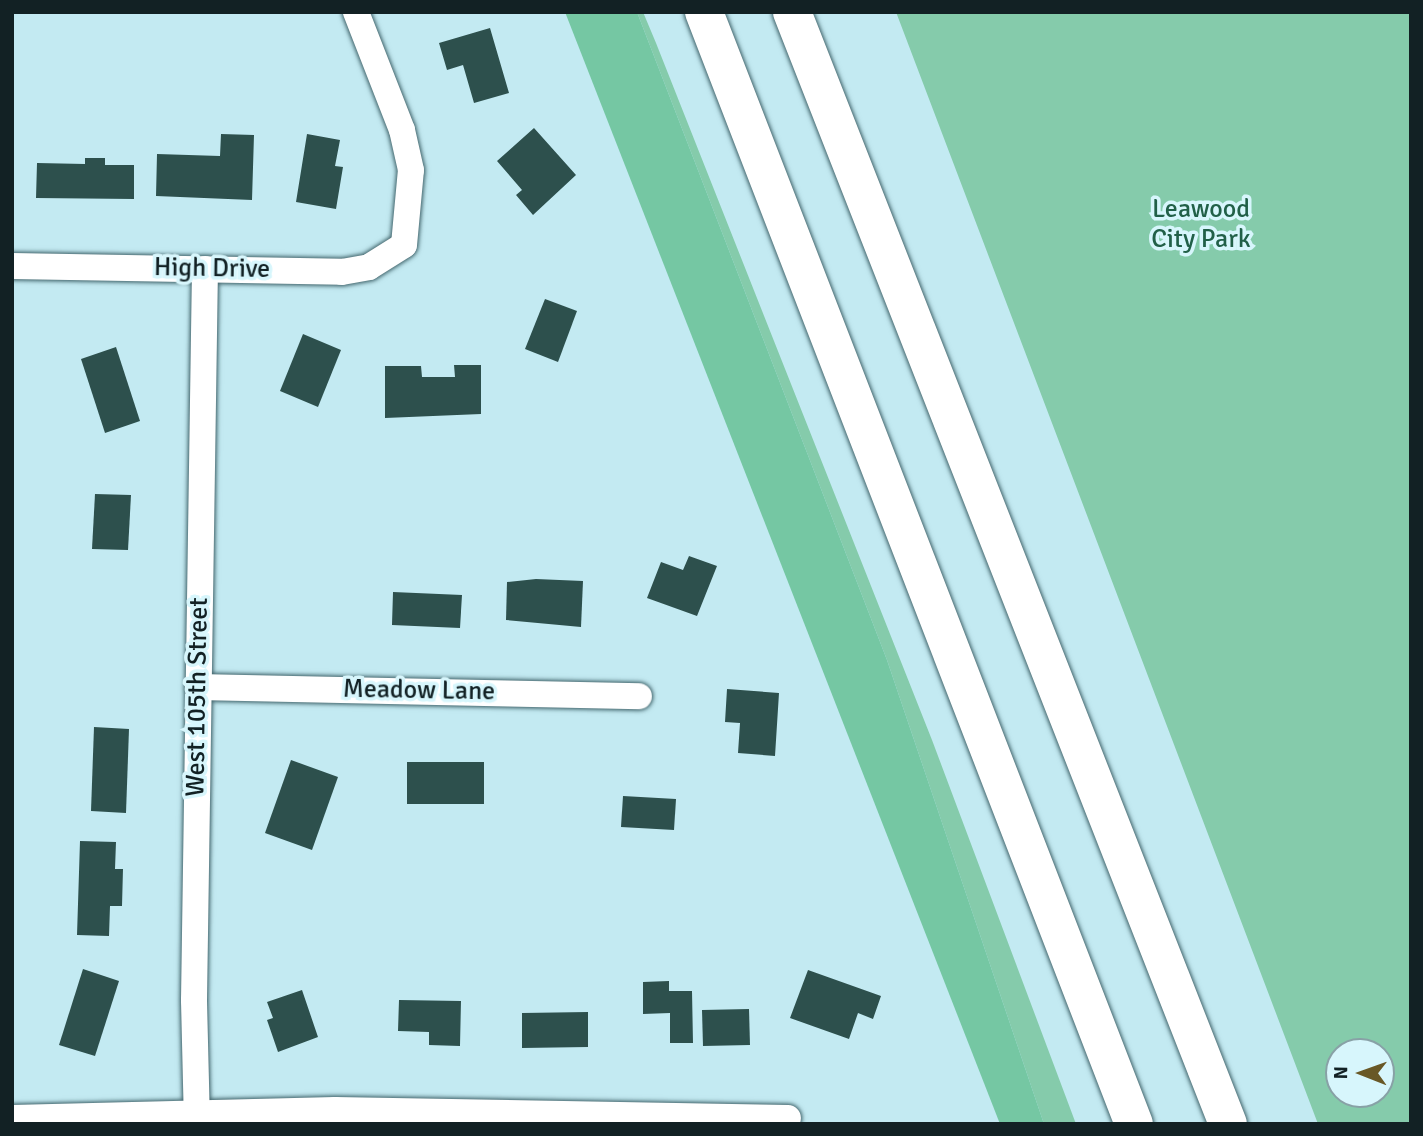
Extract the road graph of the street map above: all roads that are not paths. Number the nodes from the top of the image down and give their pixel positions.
1 (356, 12) edge
2 (704, 12) edge
3 (792, 12) edge
4 (12, 266) edge
5 (205, 270) junction
6 (198, 687) junction
7 (639, 696) dead end
8 (196, 1117) edge
9 (12, 1118) edge
10 (788, 1118) dead end
11 (1134, 1124) edge
12 (1228, 1124) edge

1 - 5 street, High Drive
2 - 11 highway
3 - 12 highway
4 - 5 street, High Drive
5 - 6 street, West 105th Street
6 - 7 street, Meadow Lane
6 - 8 street, West 105th Street
8 - 9 street
8 - 10 street

